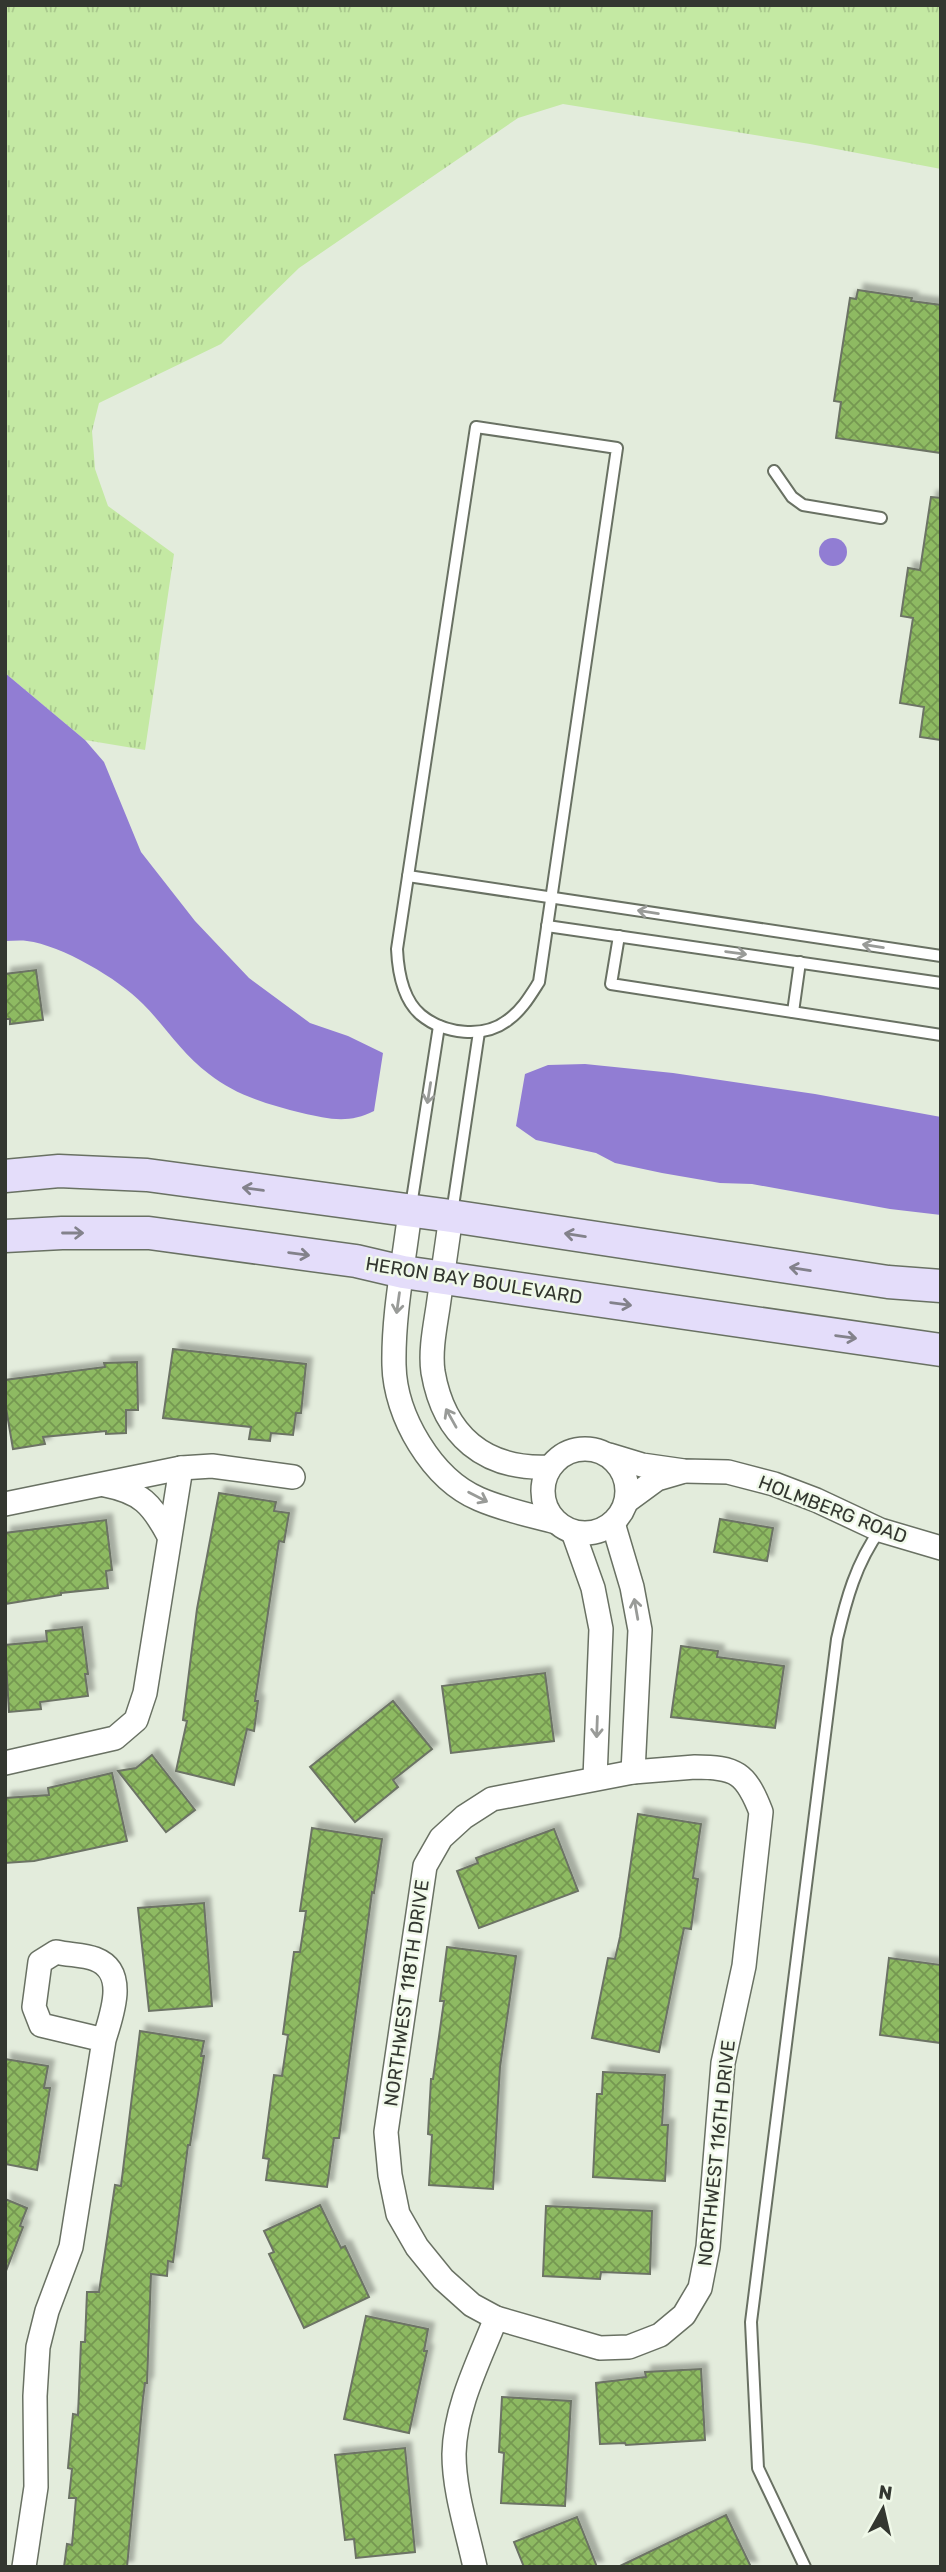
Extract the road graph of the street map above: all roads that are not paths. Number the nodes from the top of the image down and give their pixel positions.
1 (774, 471) dead end
2 (881, 518) dead end
3 (408, 876) junction
4 (551, 897) junction
5 (547, 926) junction
6 (620, 936) junction
7 (941, 956) edge
8 (800, 962) junction
9 (941, 983) edge
10 (793, 1012) junction
11 (439, 1026) junction
12 (479, 1032) junction
13 (941, 1035) edge
14 (5, 1176) edge
15 (410, 1211) junction
16 (451, 1216) junction
17 (5, 1236) edge
18 (403, 1272) junction
19 (442, 1277) junction
20 (941, 1286) edge
21 (941, 1350) edge
22 (609, 1455) junction
23 (549, 1467) junction
24 (180, 1468) junction
25 (684, 1471) junction
26 (293, 1477) dead end
27 (102, 1484) junction
28 (627, 1501) junction
29 (5, 1504) edge
30 (613, 1523) junction
31 (565, 1527) junction
32 (880, 1530) junction
33 (169, 1536) junction
34 (941, 1548) edge
35 (599, 1676) junction
36 (639, 1677) junction
37 (5, 1763) edge
38 (634, 1772) junction
39 (595, 1778) junction
40 (104, 2040) dead end
41 (496, 2318) junction
42 (24, 2567) edge
43 (475, 2567) edge
44 (805, 2567) edge

1 - 2 lane
3 - 4 lane
3 - 4 lane
3 - 11 lane
4 - 5 lane
7 -> 4 lane
5 - 6 lane
5 - 12 lane
6 -> 8 lane
6 - 10 lane
8 - 9 lane
8 - 10 lane
10 - 13 lane
11 - 12 lane
11 -> 15 lane
12 - 16 lane
15 -> 14 street
15 - 16 street
15 - 18 street
16 - 19 street
20 -> 16 street
17 -> 18 street, HERON BAY BOULEVARD
18 - 19 street, HERON BAY BOULEVARD
18 -> 31 street
19 -> 21 street, HERON BAY BOULEVARD
23 -> 19 street
22 - 23 street
22 - 25 street, HOLMBERG ROAD
22 - 28 street
23 - 31 street
24 - 26 street
24 - 27 street
24 - 33 street
25 - 28 street, HOLMBERG ROAD
25 - 32 street, HOLMBERG ROAD
27 - 29 street
27 - 33 street
28 - 30 street
30 - 31 street
36 -> 30 street
31 - 35 street
32 - 34 street, HOLMBERG ROAD
32 - 44 lane
33 - 37 street
35 - 36 street
35 -> 39 street
36 - 38 street
38 - 39 street, NORTHWEST 118TH DRIVE
38 - 41 street, NORTHWEST 116TH DRIVE
39 - 41 street, NORTHWEST 118TH DRIVE
40 - 42 street
41 - 43 street

